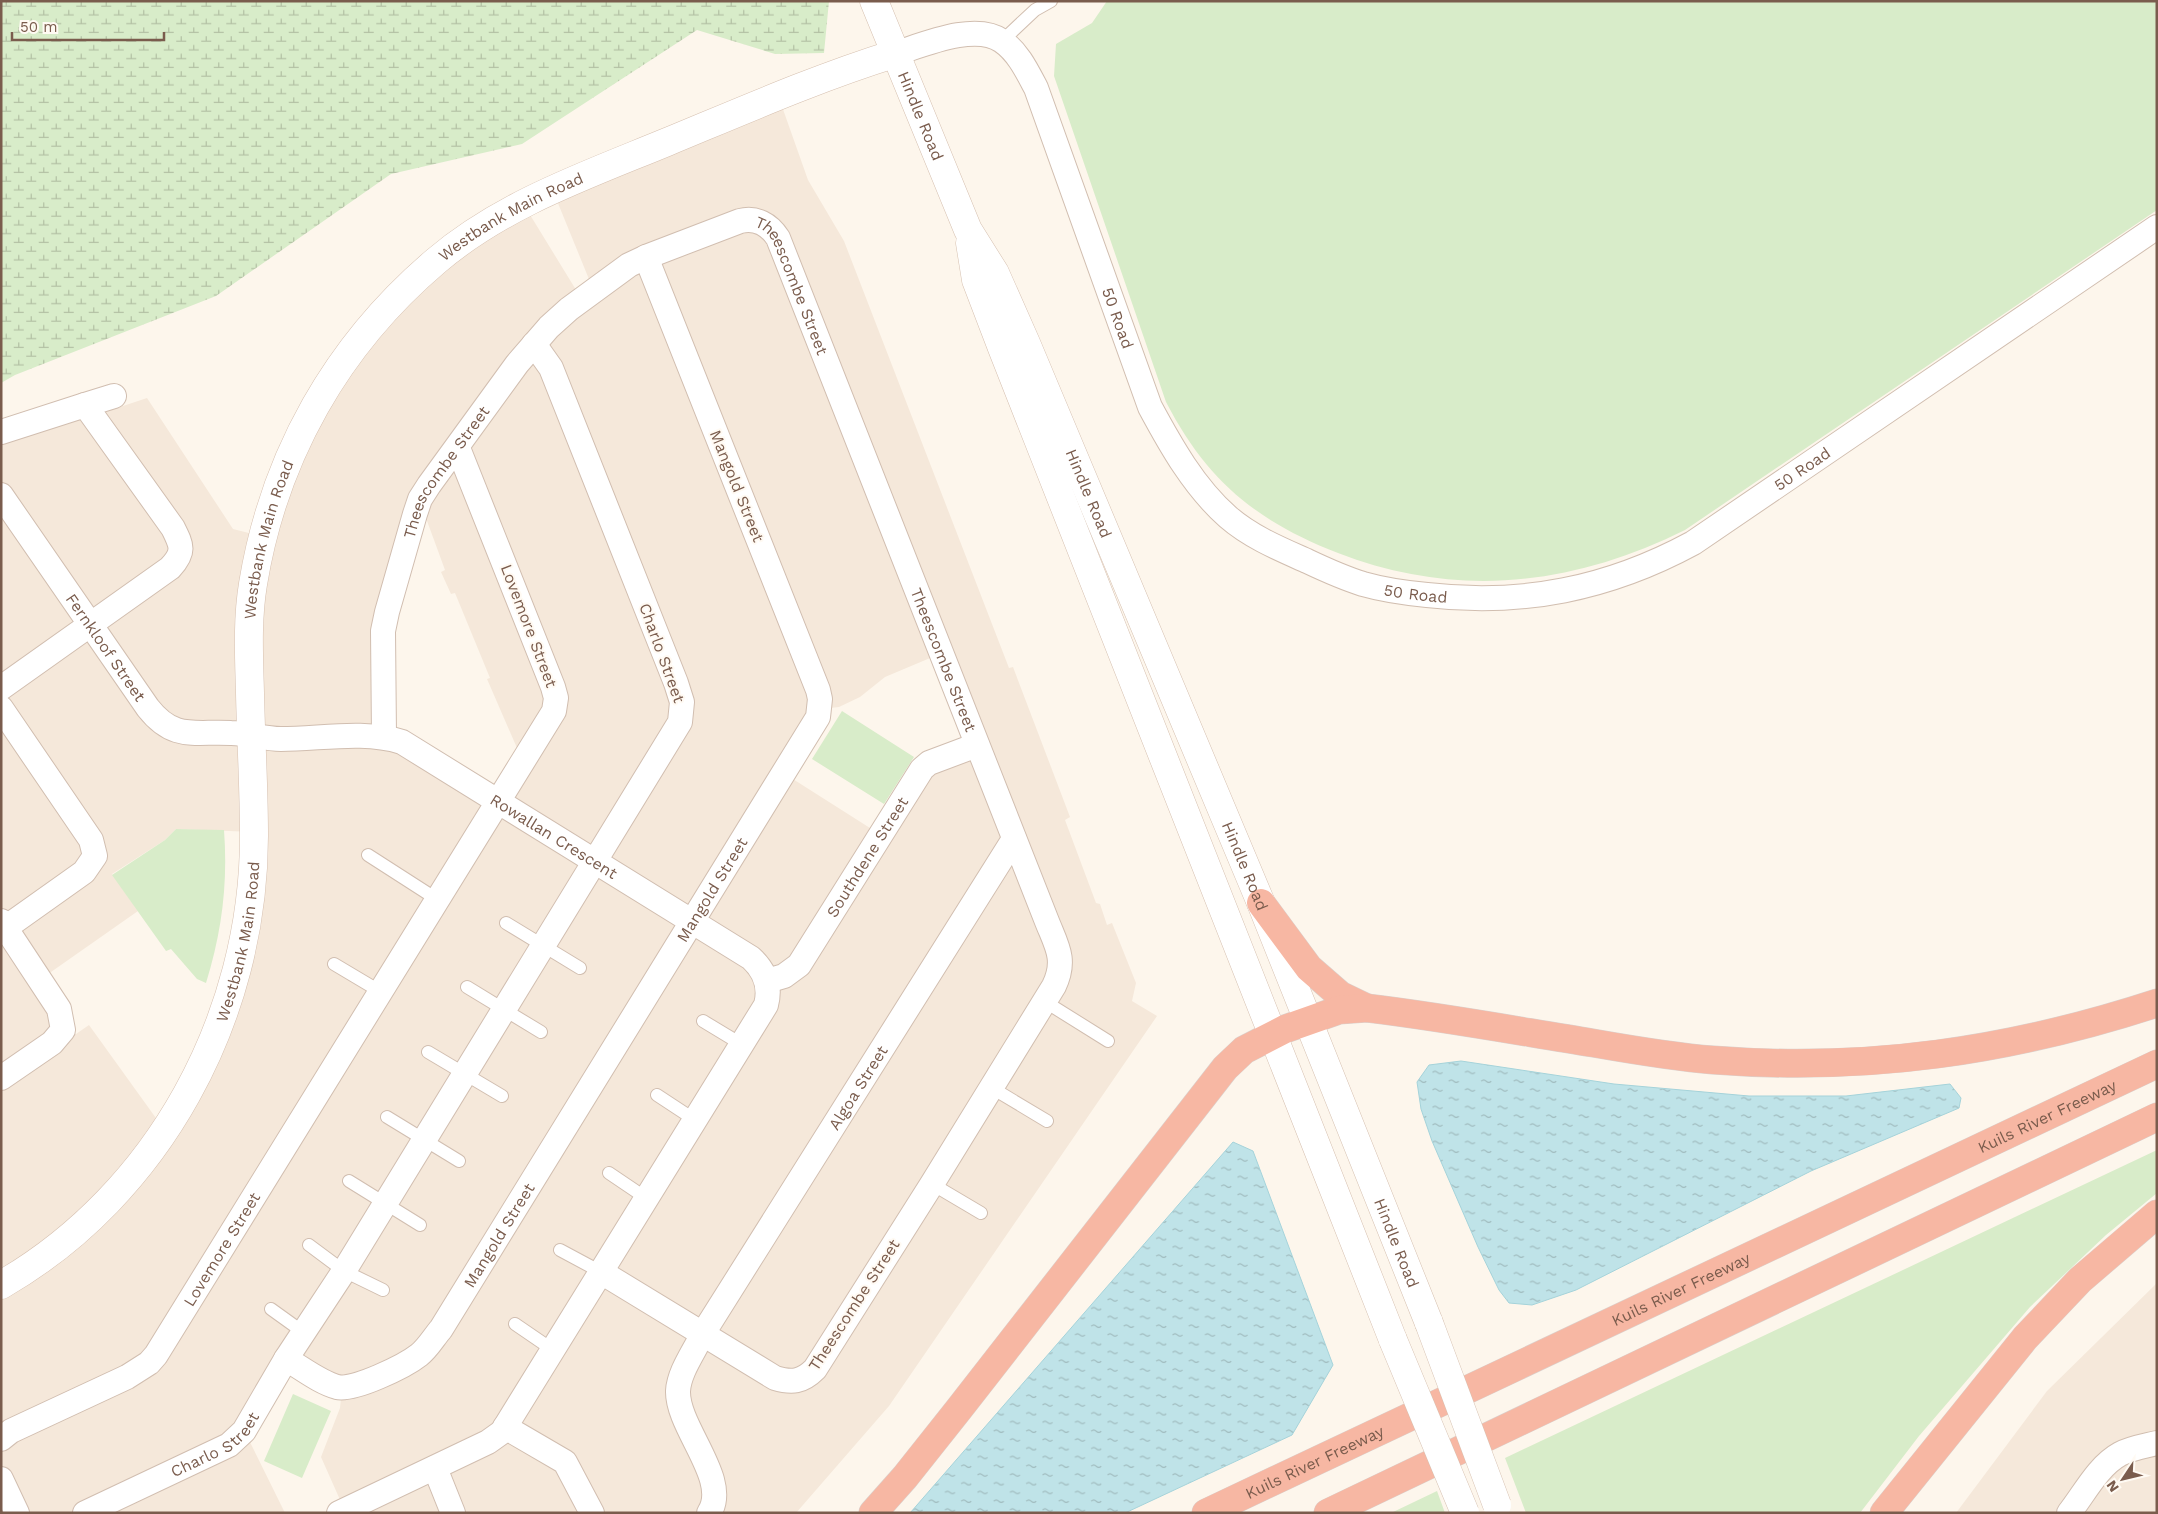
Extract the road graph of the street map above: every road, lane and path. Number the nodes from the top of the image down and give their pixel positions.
1 (874, 1) edge
2 (1051, 1) edge
3 (1002, 40) junction
4 (894, 54) junction
5 (2157, 227) edge
6 (968, 230) junction
7 (646, 257) junction
8 (534, 344) junction
9 (114, 396) dead end
10 (85, 405) junction
11 (1, 432) edge
12 (458, 448) junction
13 (1, 495) edge
14 (90, 626) junction
15 (1, 688) edge
16 (1, 708) edge
17 (251, 735) junction
18 (384, 736) junction
19 (977, 745) junction
20 (498, 801) junction
21 (1014, 839) junction
22 (368, 855) dead end
23 (596, 862) junction
24 (438, 900) junction
25 (1261, 902) junction
26 (692, 922) junction
27 (506, 923) dead end
28 (3, 927) edge
29 (544, 945) junction
30 (334, 964) dead end
31 (580, 968) dead end
32 (767, 981) junction
33 (467, 987) dead end
34 (381, 992) junction
35 (1044, 1001) junction
36 (2157, 1003) edge
37 (1367, 1008) junction
38 (505, 1010) junction
39 (703, 1021) dead end
40 (1307, 1021) junction
41 (541, 1032) dead end
42 (1272, 1036) junction
43 (1108, 1041) dead end
44 (742, 1044) junction
45 (428, 1052) dead end
46 (2157, 1064) edge
47 (464, 1074) junction
48 (1, 1078) edge
49 (992, 1088) junction
50 (657, 1095) dead end
51 (502, 1096) dead end
52 (387, 1117) dead end
53 (2157, 1117) edge
54 (695, 1120) junction
55 (1047, 1121) dead end
56 (424, 1139) junction
57 (459, 1161) dead end
58 (609, 1173) dead end
59 (349, 1181) dead end
60 (932, 1184) junction
61 (646, 1198) junction
62 (384, 1203) junction
63 (981, 1213) dead end
64 (2157, 1214) edge
65 (420, 1225) dead end
66 (309, 1245) dead end
67 (560, 1250) dead end
68 (344, 1271) junction
69 (601, 1272) junction
70 (1, 1285) edge
71 (383, 1290) dead end
72 (271, 1309) dead end
73 (515, 1324) dead end
74 (303, 1332) junction
75 (702, 1335) junction
76 (553, 1350) junction
77 (286, 1359) junction
78 (505, 1427) junction
79 (1, 1439) edge
80 (2157, 1443) edge
81 (435, 1468) junction
82 (1, 1479) edge
83 (1498, 1509) edge
84 (2077, 1510) edge
85 (17, 1513) edge
86 (85, 1513) edge
87 (339, 1513) edge
88 (453, 1513) edge
89 (592, 1513) edge
90 (709, 1513) edge
91 (873, 1513) edge
92 (1206, 1513) edge
93 (1328, 1513) edge
94 (1465, 1513) edge
95 (1884, 1513) edge

1 - 4 main road, Hindle Road
2 - 3 lane
3 - 4 street
3 - 5 street, 50 Road
4 - 6 main road, Hindle Road
4 - 17 main road, Westbank Main Road
6 - 25 main road, Hindle Road
6 - 42 main road, Hindle Road
7 - 8 street, Theescombe Street
7 - 19 street, Theescombe Street
7 - 26 street, Mangold Street
8 - 12 street, Theescombe Street
8 - 23 street, Charlo Street
9 - 10 street
10 - 11 street
10 - 14 street
12 - 18 street, Theescombe Street
12 - 20 street, Lovemore Street
13 - 14 street, Fernkloof Street
14 - 15 street
14 - 17 street, Fernkloof Street
16 - 28 street
17 - 18 street, Rowallan Crescent
17 - 70 main road, Westbank Main Road
18 - 20 street, Rowallan Crescent
19 - 21 street, Theescombe Street
19 - 32 street, Southdene Street
20 - 23 street, Rowallan Crescent
20 - 24 street, Lovemore Street
21 - 35 street, Theescombe Street
21 - 75 street, Algoa Street
22 - 24 lane
23 - 26 street, Rowallan Crescent
23 - 29 street, Charlo Street
24 - 34 street, Lovemore Street
25 - 37 highway
25 - 40 main road, Hindle Road
26 - 32 street, Rowallan Crescent
26 - 77 street, Mangold Street
27 - 29 lane
28 - 48 street
29 - 31 lane
29 - 38 street, Charlo Street
30 - 34 lane
32 - 44 street
33 - 38 lane
34 - 79 street, Lovemore Street
35 - 43 lane
35 - 49 street, Theescombe Street
36 - 37 highway
37 - 40 highway
38 - 41 lane
38 - 47 street, Charlo Street
39 - 44 lane
40 - 42 highway
40 - 83 main road, Hindle Road, bridge
42 - 91 highway
42 - 94 main road, Hindle Road, bridge
44 - 54 street
45 - 47 lane
46 - 92 highway, Kuils River Freeway
47 - 51 lane
47 - 56 street, Charlo Street
49 - 55 lane
49 - 60 street, Theescombe Street
50 - 54 lane
52 - 56 lane
53 - 93 highway
54 - 61 street
56 - 57 lane
56 - 62 street, Charlo Street
58 - 61 lane
59 - 62 lane
60 - 63 lane
60 - 75 street, Theescombe Street
61 - 69 street
62 - 65 lane
62 - 68 street, Charlo Street
64 - 95 highway
66 - 68 lane
67 - 69 lane
68 - 71 lane
68 - 74 street, Charlo Street
69 - 75 street, Theescombe Street
69 - 76 street
72 - 74 lane
73 - 76 lane
74 - 77 street, Charlo Street
75 - 90 street, Algoa Street
76 - 78 street
77 - 86 street, Charlo Street
78 - 81 street
78 - 89 street
80 - 84 street
81 - 87 street
81 - 88 street
82 - 85 street

